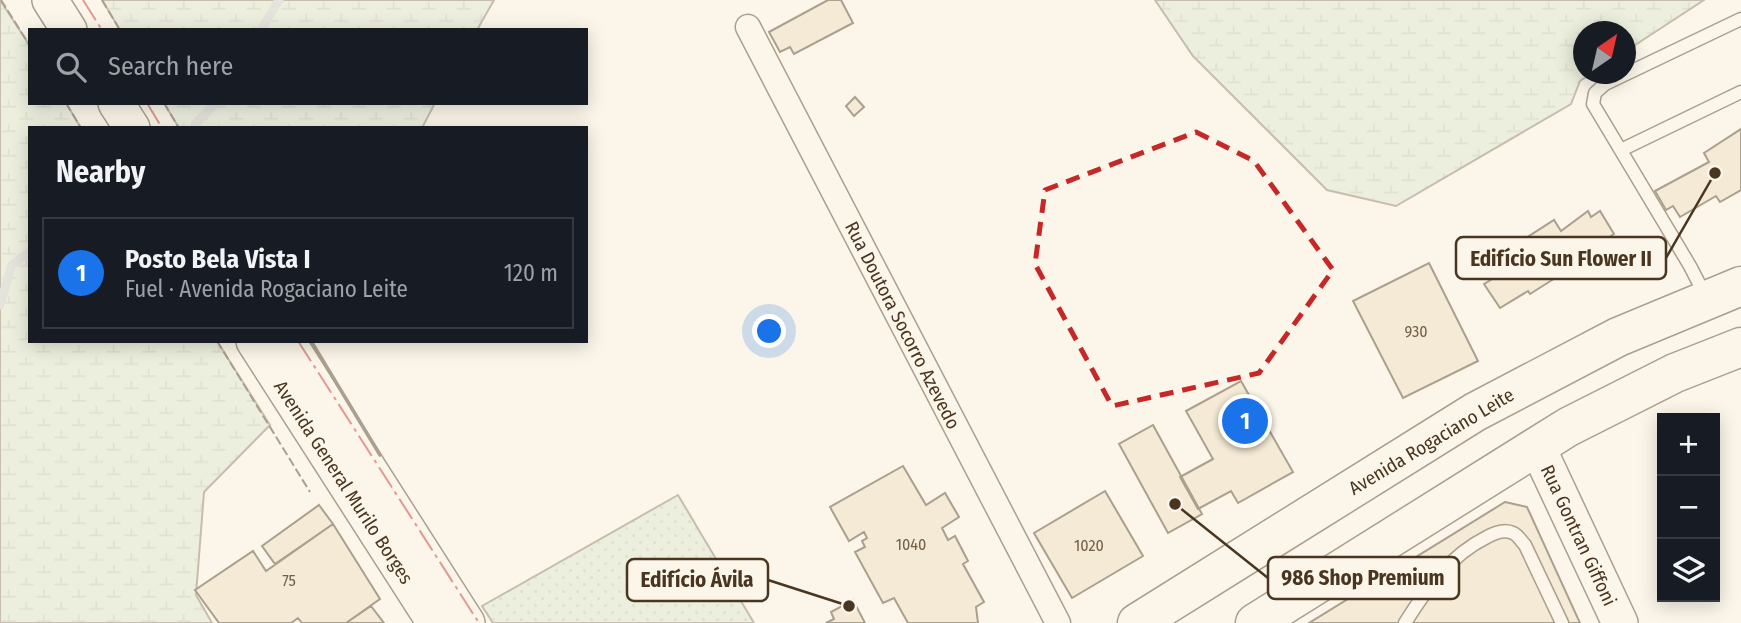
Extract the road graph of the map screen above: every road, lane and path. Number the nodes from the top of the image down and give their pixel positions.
1 (50, 0) edge
2 (1741, 19) edge
3 (748, 27) dead end
4 (68, 28) edge
5 (1741, 92) edge
6 (117, 105) edge
7 (131, 126) edge
8 (1621, 150) junction
9 (1724, 293) edge
10 (255, 343) edge
11 (288, 343) edge
12 (1741, 347) edge
13 (1537, 446) junction
14 (1240, 558) junction
15 (1265, 617) edge
16 (435, 623) edge
17 (467, 623) edge
18 (1058, 623) edge
19 (1137, 623) edge
20 (1405, 623) edge
21 (1562, 623) edge
22 (1620, 623) edge

1 - 4 main road
2 - 8 lane
3 - 18 street, Rua Doutora Socorro Azevedo
5 - 8 lane
6 - 7 main road
8 - 9 lane
9 - 14 main road, Avenida Rogaciano Leite
10 - 16 main road, Avenida General Murilo Borges
11 - 17 main road, Avenida General Murilo Borges
12 - 13 main road
13 - 15 main road
13 - 22 main road, Rua Gontran Giffoni
14 - 15 main road
14 - 19 main road, Avenida Rogaciano Leite
20 - 21 lane

